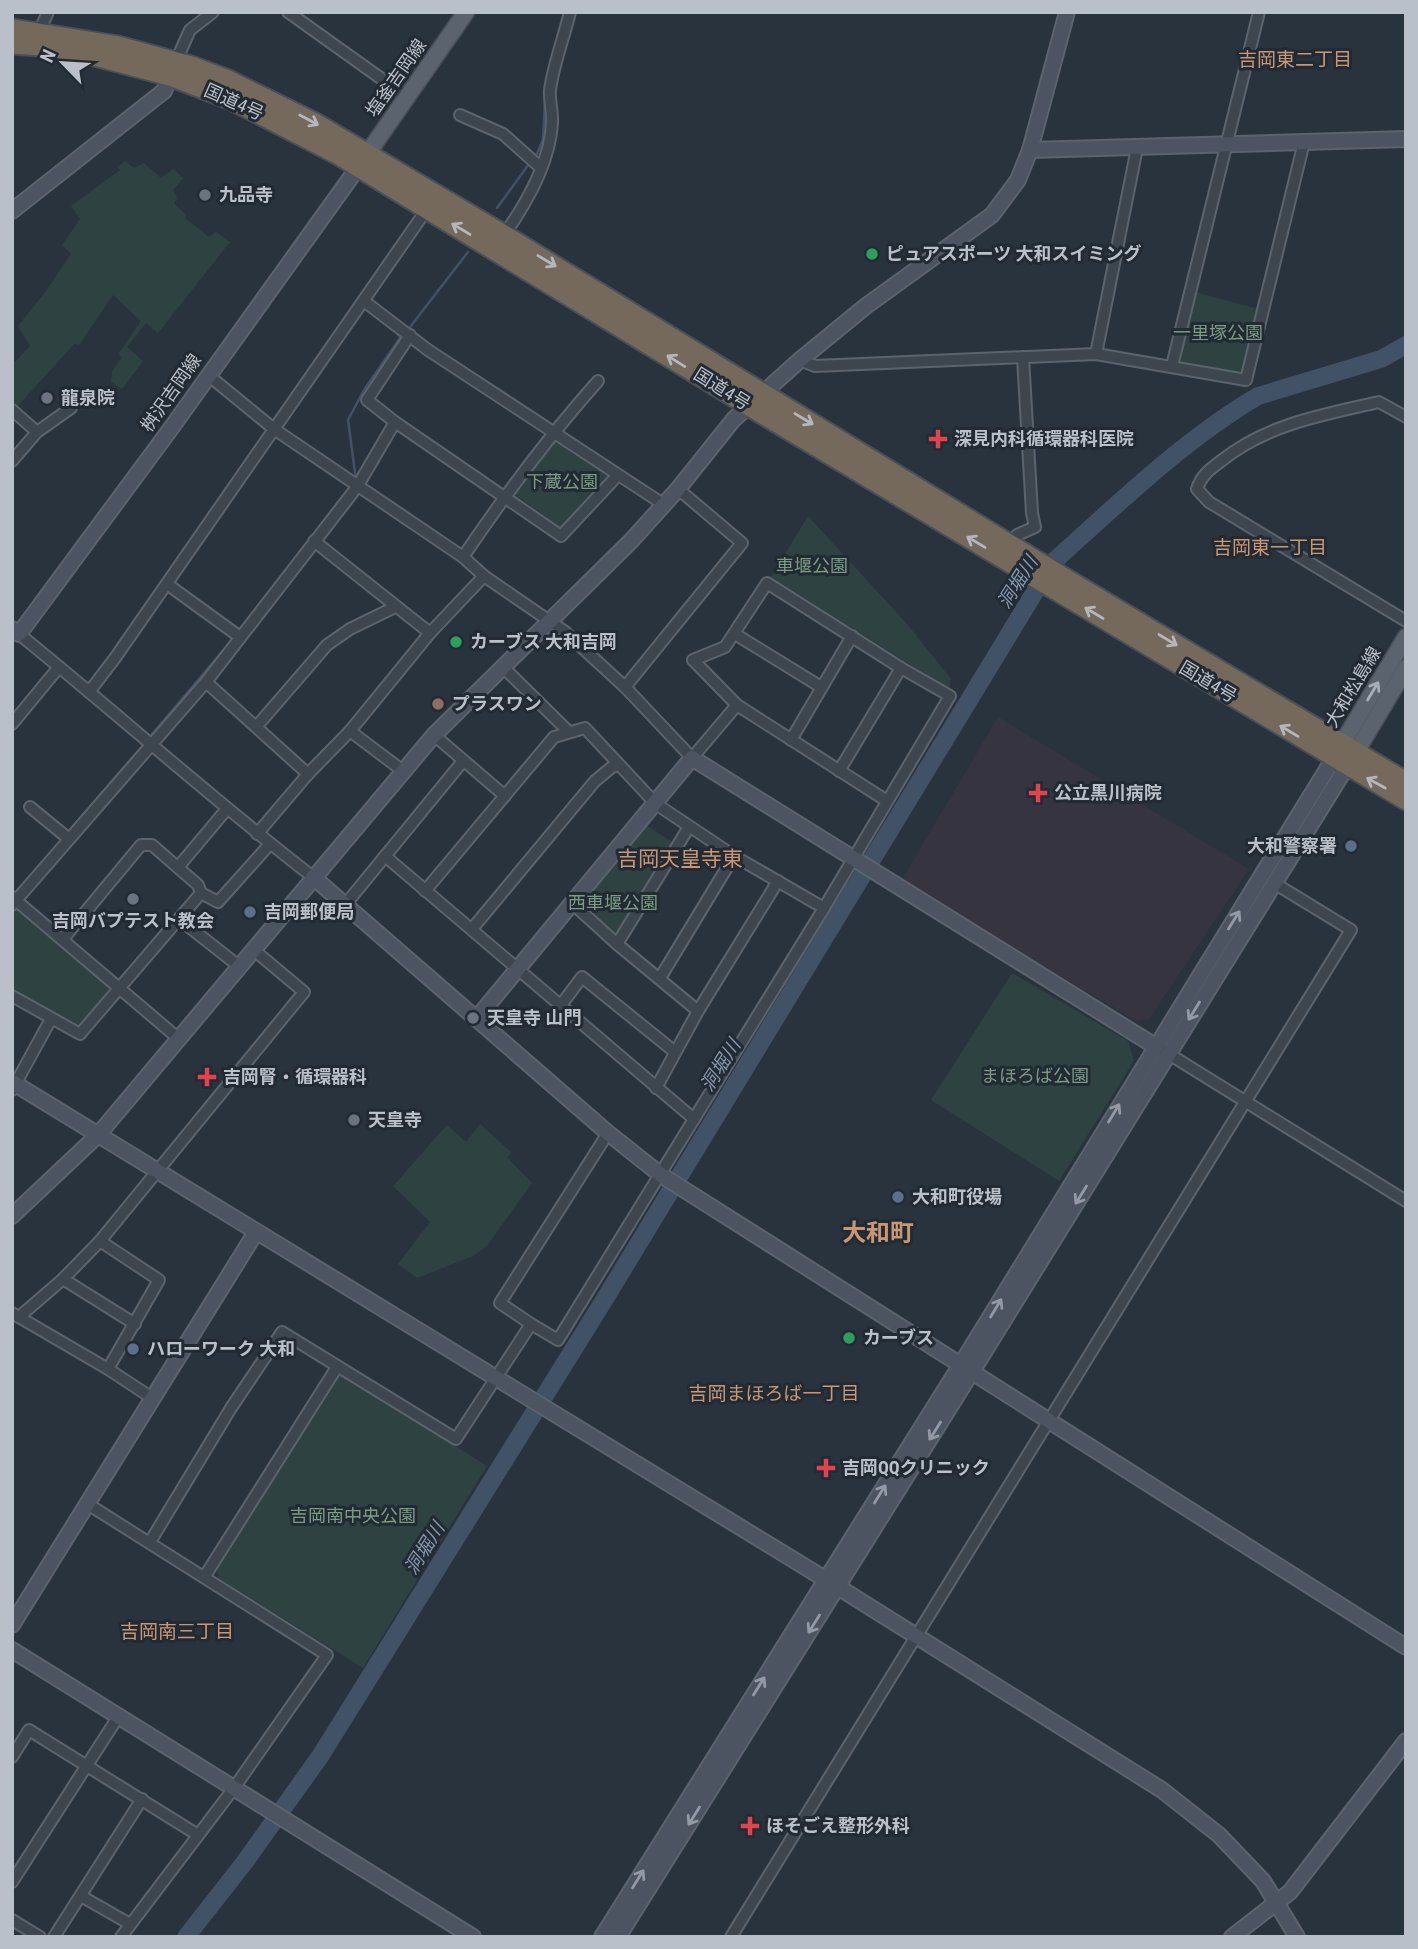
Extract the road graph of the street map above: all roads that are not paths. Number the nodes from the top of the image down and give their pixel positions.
1 (48, 12) edge
2 (213, 12) edge
3 (288, 12) edge
4 (466, 12) edge
5 (570, 12) edge
6 (1067, 12) edge
7 (1259, 12) edge
8 (12, 29) edge
9 (39, 32) junction
10 (12, 44) edge
11 (173, 69) junction
12 (407, 97) junction
13 (460, 115) dead end
14 (1406, 139) edge
15 (1304, 142) junction
16 (1226, 143) junction
17 (1137, 148) junction
18 (1030, 150) junction
19 (363, 160) junction
20 (541, 168) junction
21 (427, 209) junction
22 (12, 211) edge
23 (504, 235) junction
24 (364, 301) junction
25 (406, 333) junction
26 (1096, 354) junction
27 (1023, 357) junction
28 (800, 360) junction
29 (1172, 366) junction
30 (208, 375) junction
31 (598, 381) dead end
32 (755, 400) junction
33 (71, 408) dead end
34 (12, 410) edge
35 (1406, 417) edge
36 (395, 422) junction
37 (274, 429) junction
38 (553, 431) junction
39 (37, 432) junction
40 (12, 461) edge
41 (618, 475) junction
42 (354, 484) junction
43 (678, 489) junction
44 (504, 497) junction
45 (663, 504) junction
46 (314, 541) junction
47 (1011, 545) junction
48 (463, 557) junction
49 (1039, 571) junction
50 (484, 576) junction
51 (167, 584) junction
52 (395, 607) junction
53 (550, 621) junction
54 (1406, 621) edge
55 (15, 632) edge
56 (429, 633) junction
57 (237, 634) junction
58 (735, 634) junction
59 (852, 636) junction
60 (1406, 637) edge
61 (59, 667) junction
62 (503, 668) junction
63 (901, 668) junction
64 (1406, 668) edge
65 (206, 682) junction
66 (625, 687) junction
67 (821, 687) junction
68 (89, 692) junction
69 (737, 705) junction
70 (12, 724) edge
71 (257, 726) junction
72 (350, 731) junction
73 (569, 732) junction
74 (434, 735) junction
75 (791, 740) junction
76 (150, 743) junction
77 (1344, 755) junction
78 (692, 758) junction
79 (463, 761) junction
80 (619, 765) junction
81 (839, 771) junction
82 (403, 772) junction
83 (308, 774) junction
84 (1406, 782) edge
85 (505, 796) junction
86 (1406, 800) edge
87 (887, 801) junction
88 (656, 804) junction
89 (30, 807) dead end
90 (226, 810) junction
91 (689, 827) junction
92 (257, 834) junction
93 (66, 837) junction
94 (270, 844) junction
95 (385, 856) junction
96 (734, 856) junction
97 (853, 859) junction
98 (179, 866) junction
99 (313, 877) junction
100 (778, 881) junction
101 (1274, 883) junction
102 (425, 891) junction
103 (201, 893) junction
104 (14, 901) edge
105 (573, 904) junction
106 (345, 905) junction
107 (824, 908) junction
108 (178, 919) junction
109 (472, 929) junction
110 (63, 939) junction
111 (617, 944) junction
112 (254, 950) junction
113 (240, 967) junction
114 (517, 968) junction
115 (660, 978) junction
116 (121, 988) junction
117 (12, 996) edge
118 (561, 1005) junction
119 (698, 1011) junction
120 (477, 1018) junction
121 (51, 1019) junction
122 (179, 1039) junction
123 (1161, 1049) junction
124 (675, 1052) junction
125 (14, 1086) edge
126 (656, 1088) junction
127 (1245, 1101) junction
128 (694, 1119) junction
129 (608, 1133) junction
130 (98, 1135) junction
131 (157, 1170) junction
132 (666, 1178) junction
133 (1406, 1201) edge
134 (12, 1216) edge
135 (256, 1232) junction
136 (100, 1241) junction
137 (63, 1279) junction
138 (15, 1315) edge
139 (135, 1324) junction
140 (531, 1324) junction
141 (337, 1367) junction
142 (108, 1369) junction
143 (966, 1369) junction
144 (497, 1377) junction
145 (152, 1398) junction
146 (1049, 1421) junction
147 (86, 1503) junction
148 (149, 1542) junction
149 (205, 1576) junction
150 (832, 1584) junction
151 (12, 1625) edge
152 (915, 1635) junction
153 (1406, 1647) edge
154 (12, 1650) edge
155 (118, 1717) junction
156 (1406, 1741) edge
157 (12, 1757) edge
158 (86, 1764) junction
159 (234, 1788) junction
160 (142, 1799) junction
161 (198, 1835) junction
162 (12, 1882) edge
163 (81, 1896) junction
164 (1277, 1904) junction
165 (12, 1920) edge
166 (130, 1924) junction
167 (40, 1937) edge
168 (54, 1937) edge
169 (121, 1937) edge
170 (473, 1937) edge
171 (602, 1937) edge
172 (618, 1937) edge
173 (731, 1937) edge
174 (1232, 1937) edge
175 (1297, 1937) edge

1 - 9 street
2 - 11 street
3 - 12 street
4 - 12 main road, 塩釜吉岡線
5 - 20 street
6 - 18 street
7 - 16 street
8 - 9 highway, 国道4号
9 - 11 highway, 国道4号
10 - 11 highway, 国道4号
11 - 19 highway, 国道4号
11 - 22 street
12 - 19 main road, 塩釜吉岡線
13 - 20 street
14 - 15 street
15 - 16 street
15 - 29 street
16 - 17 street
16 - 29 street
17 - 18 street
17 - 26 street
18 - 28 street
19 - 21 highway, 国道4号
19 - 23 highway, 国道4号
19 - 30 street, 桝沢吉岡線
20 - 23 street
21 - 24 street
32 -> 21 highway, 国道4号
23 -> 32 highway, 国道4号
24 - 25 street
24 - 37 street
25 - 36 street
25 - 38 street
26 - 27 street
26 - 29 street
27 - 28 street
27 - 47 street
28 - 32 street
30 - 37 street
30 - 55 street, 桝沢吉岡線
31 - 38 street
32 - 43 street
32 -> 47 highway, 国道4号
49 -> 32 highway, 国道4号
33 - 39 street
34 - 39 street
35 - 54 street
36 - 42 street
36 - 44 street
37 - 42 street
37 - 51 street
38 - 41 street
38 - 44 street
39 - 40 street
41 - 44 street
41 - 45 street
42 - 46 street
42 - 48 street
43 - 45 street
43 - 66 street
44 - 48 street
45 - 53 street
46 - 52 street
46 - 57 street
47 - 49 highway, 国道4号
48 - 50 street
49 - 77 highway, 国道4号
50 - 53 street
50 - 56 street
51 - 57 street
51 - 68 street
52 - 56 street
52 - 71 street
53 - 62 street
53 - 66 street
55 - 61 street
56 - 72 street
57 - 65 street
58 - 59 street
58 - 67 street
58 - 69 street
59 - 63 street
59 - 67 street
77 -> 60 main road, 大和松島線
61 - 68 street
61 - 70 street
62 - 73 street
62 - 74 street
63 - 81 street
63 - 87 street
64 - 77 main road, 大和松島線
65 - 71 street
65 - 76 street
66 - 78 street
67 - 75 street
68 - 76 street
69 - 75 street
69 - 78 street
71 - 83 street
72 - 82 street
72 - 83 street
73 - 80 street
73 - 85 street
74 - 79 street
74 - 82 street
75 - 81 street
76 - 90 street
76 - 93 street
77 - 84 highway, 国道4号
86 -> 77 highway, 国道4号
77 - 101 street
123 -> 77 street
78 - 88 street
78 - 97 street
79 - 85 street
79 - 95 street
80 - 88 street
80 - 109 street
81 - 87 street
82 - 99 street
83 - 92 street
85 - 102 street
87 - 97 street
88 - 91 street
88 - 105 street
89 - 93 street
90 - 92 street
90 - 98 street
91 - 96 street
91 - 111 street
92 - 94 street
93 - 104 street
94 - 99 street
94 - 103 street
95 - 102 street
95 - 106 street
96 - 100 street
96 - 115 street
97 - 107 street
97 - 123 street
98 - 103 street
98 - 110 street
99 - 106 street
99 - 112 street
100 - 107 street
100 - 119 street
101 -> 123 street
101 - 127 street
102 - 109 street
103 - 108 street
104 - 110 street
105 - 111 street
105 - 114 street
106 - 120 street
107 - 128 street
108 - 113 street
108 - 116 street
109 - 114 street
110 - 116 street
111 - 115 street
112 - 113 street
112 - 131 street
113 - 122 street
114 - 118 street
114 - 120 street
115 - 119 street
116 - 121 street
116 - 122 street
117 - 121 street
118 - 124 street
118 - 126 street
119 - 124 street
120 - 129 street
121 - 125 street
122 - 130 street
123 - 127 street
123 - 143 street
124 - 126 street
125 - 130 street
126 - 128 street
127 - 133 street
127 - 146 street
128 - 132 street
129 - 132 street
129 - 140 street
130 - 131 street
130 - 134 street
131 - 135 street
131 - 136 street
132 - 140 street
132 - 143 street
135 - 144 street
135 - 145 street
136 - 137 street
136 - 139 street
137 - 138 street
137 - 139 street
138 - 142 street
139 - 142 street
140 - 144 street
141 - 144 street
141 - 148 street
141 - 149 street
142 - 145 street
143 - 146 street
143 - 150 street
144 - 150 street
145 - 147 street
146 - 152 street
146 - 153 street
147 - 148 street
147 - 151 street
148 - 149 street
149 - 159 street
150 - 152 street
171 -> 150 street
150 -> 172 street
152 - 164 street
152 - 173 street
154 - 155 street
155 - 158 street
155 - 159 street
156 - 164 street
157 - 158 street
158 - 160 street
158 - 162 street
159 - 161 street
159 - 170 street
160 - 161 street
160 - 163 street
161 - 166 street
163 - 166 street
163 - 168 street
164 - 174 street
164 - 175 street
165 - 167 street
166 - 169 street

